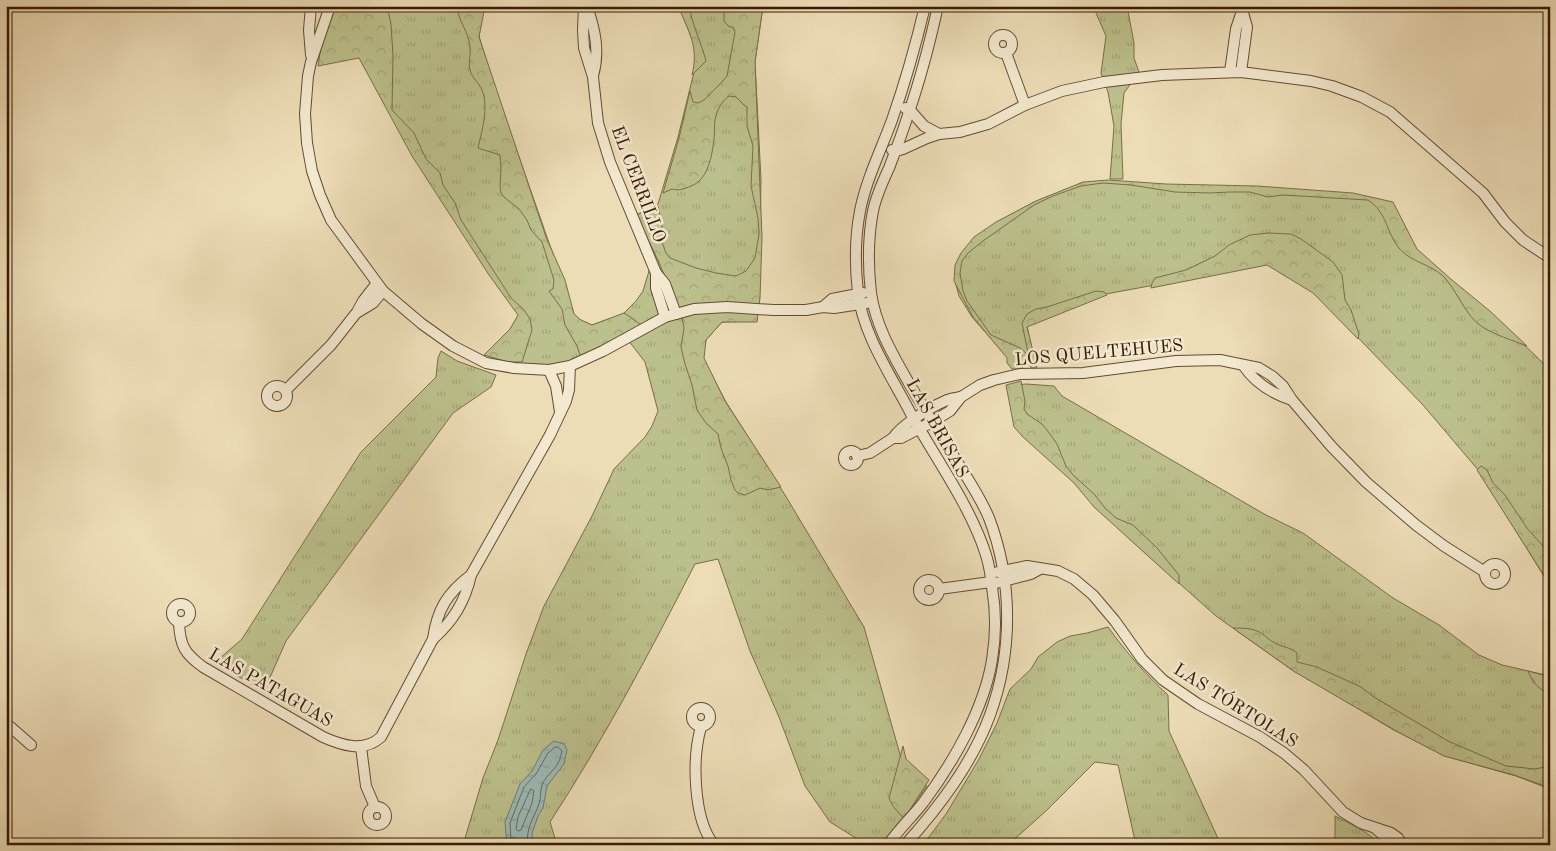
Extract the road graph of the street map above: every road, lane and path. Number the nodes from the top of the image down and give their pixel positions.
1 (311, 6) edge
2 (330, 6) edge
3 (586, 6) edge
4 (925, 6) edge
5 (938, 6) edge
6 (1242, 9) edge
7 (1006, 53) dead end
8 (311, 62) junction
9 (1230, 72) junction
10 (1241, 72) junction
11 (1025, 105) junction
12 (897, 106) junction
13 (910, 110) junction
14 (939, 134) junction
15 (883, 147) junction
16 (896, 151) junction
17 (1550, 258) edge
18 (380, 287) junction
19 (872, 296) junction
20 (859, 300) junction
21 (671, 315) junction
22 (570, 366) junction
23 (549, 370) junction
24 (286, 390) dead end
25 (961, 397) junction
26 (560, 412) junction
27 (926, 412) junction
28 (932, 422) junction
29 (917, 424) junction
30 (857, 456) dead end
31 (1485, 572) dead end
32 (471, 575) junction
33 (1004, 575) junction
34 (991, 579) junction
35 (939, 589) dead end
36 (179, 623) dead end
37 (432, 639) junction
38 (6, 722) edge
39 (701, 726) dead end
40 (31, 744) dead end
41 (361, 747) junction
42 (943, 774) junction
43 (955, 782) junction
44 (375, 807) dead end
45 (1375, 828) junction
46 (714, 845) edge
47 (888, 845) edge
48 (906, 845) edge
49 (1389, 845) edge
50 (1402, 845) edge

1 - 8 street
2 - 8 street
3 - 21 street, EL CERRILLO
4 - 12 street, LAS BRISAS
5 - 13 street, LAS BRISAS
6 - 9 street
6 - 10 street
7 - 11 street
8 - 18 street
9 - 10 street
9 - 11 street
10 - 17 street
11 - 14 street
12 - 13 street
12 - 15 street, LAS BRISAS
13 - 14 street
13 - 16 street, LAS BRISAS
14 - 16 street
15 - 16 street
15 - 20 street, LAS BRISAS
16 - 19 street, LAS BRISAS
18 - 23 street
18 - 24 street
19 - 20 street
19 - 27 street, LAS BRISAS
20 - 21 street
20 - 29 street, LAS BRISAS
21 - 22 street
22 - 23 street
22 - 26 street
23 - 26 street
25 - 27 street, LOS QUELTEHUES
25 - 28 street, LOS QUELTEHUES
25 - 31 street, LOS QUELTEHUES
26 - 32 street
27 - 28 street, LAS BRISAS
27 - 29 street, LOS QUELTEHUES
28 - 29 street, LOS QUELTEHUES
28 - 33 street, LAS BRISAS
29 - 30 street, LOS QUELTEHUES
29 - 34 street, LAS BRISAS
32 - 37 street
32 - 37 street
33 - 34 street, LAS TÓRTOLAS
33 - 43 street, LAS BRISAS
33 - 45 street, LAS TÓRTOLAS
34 - 35 street, LAS TÓRTOLAS
34 - 42 street, LAS BRISAS
36 - 41 street, LAS PATAGUAS
37 - 41 street
38 - 40 street
39 - 46 street
41 - 44 street
42 - 43 street
42 - 47 street, LAS BRISAS
43 - 48 street, LAS BRISAS
45 - 49 street, LAS TÓRTOLAS
45 - 50 street, LAS TÓRTOLAS

